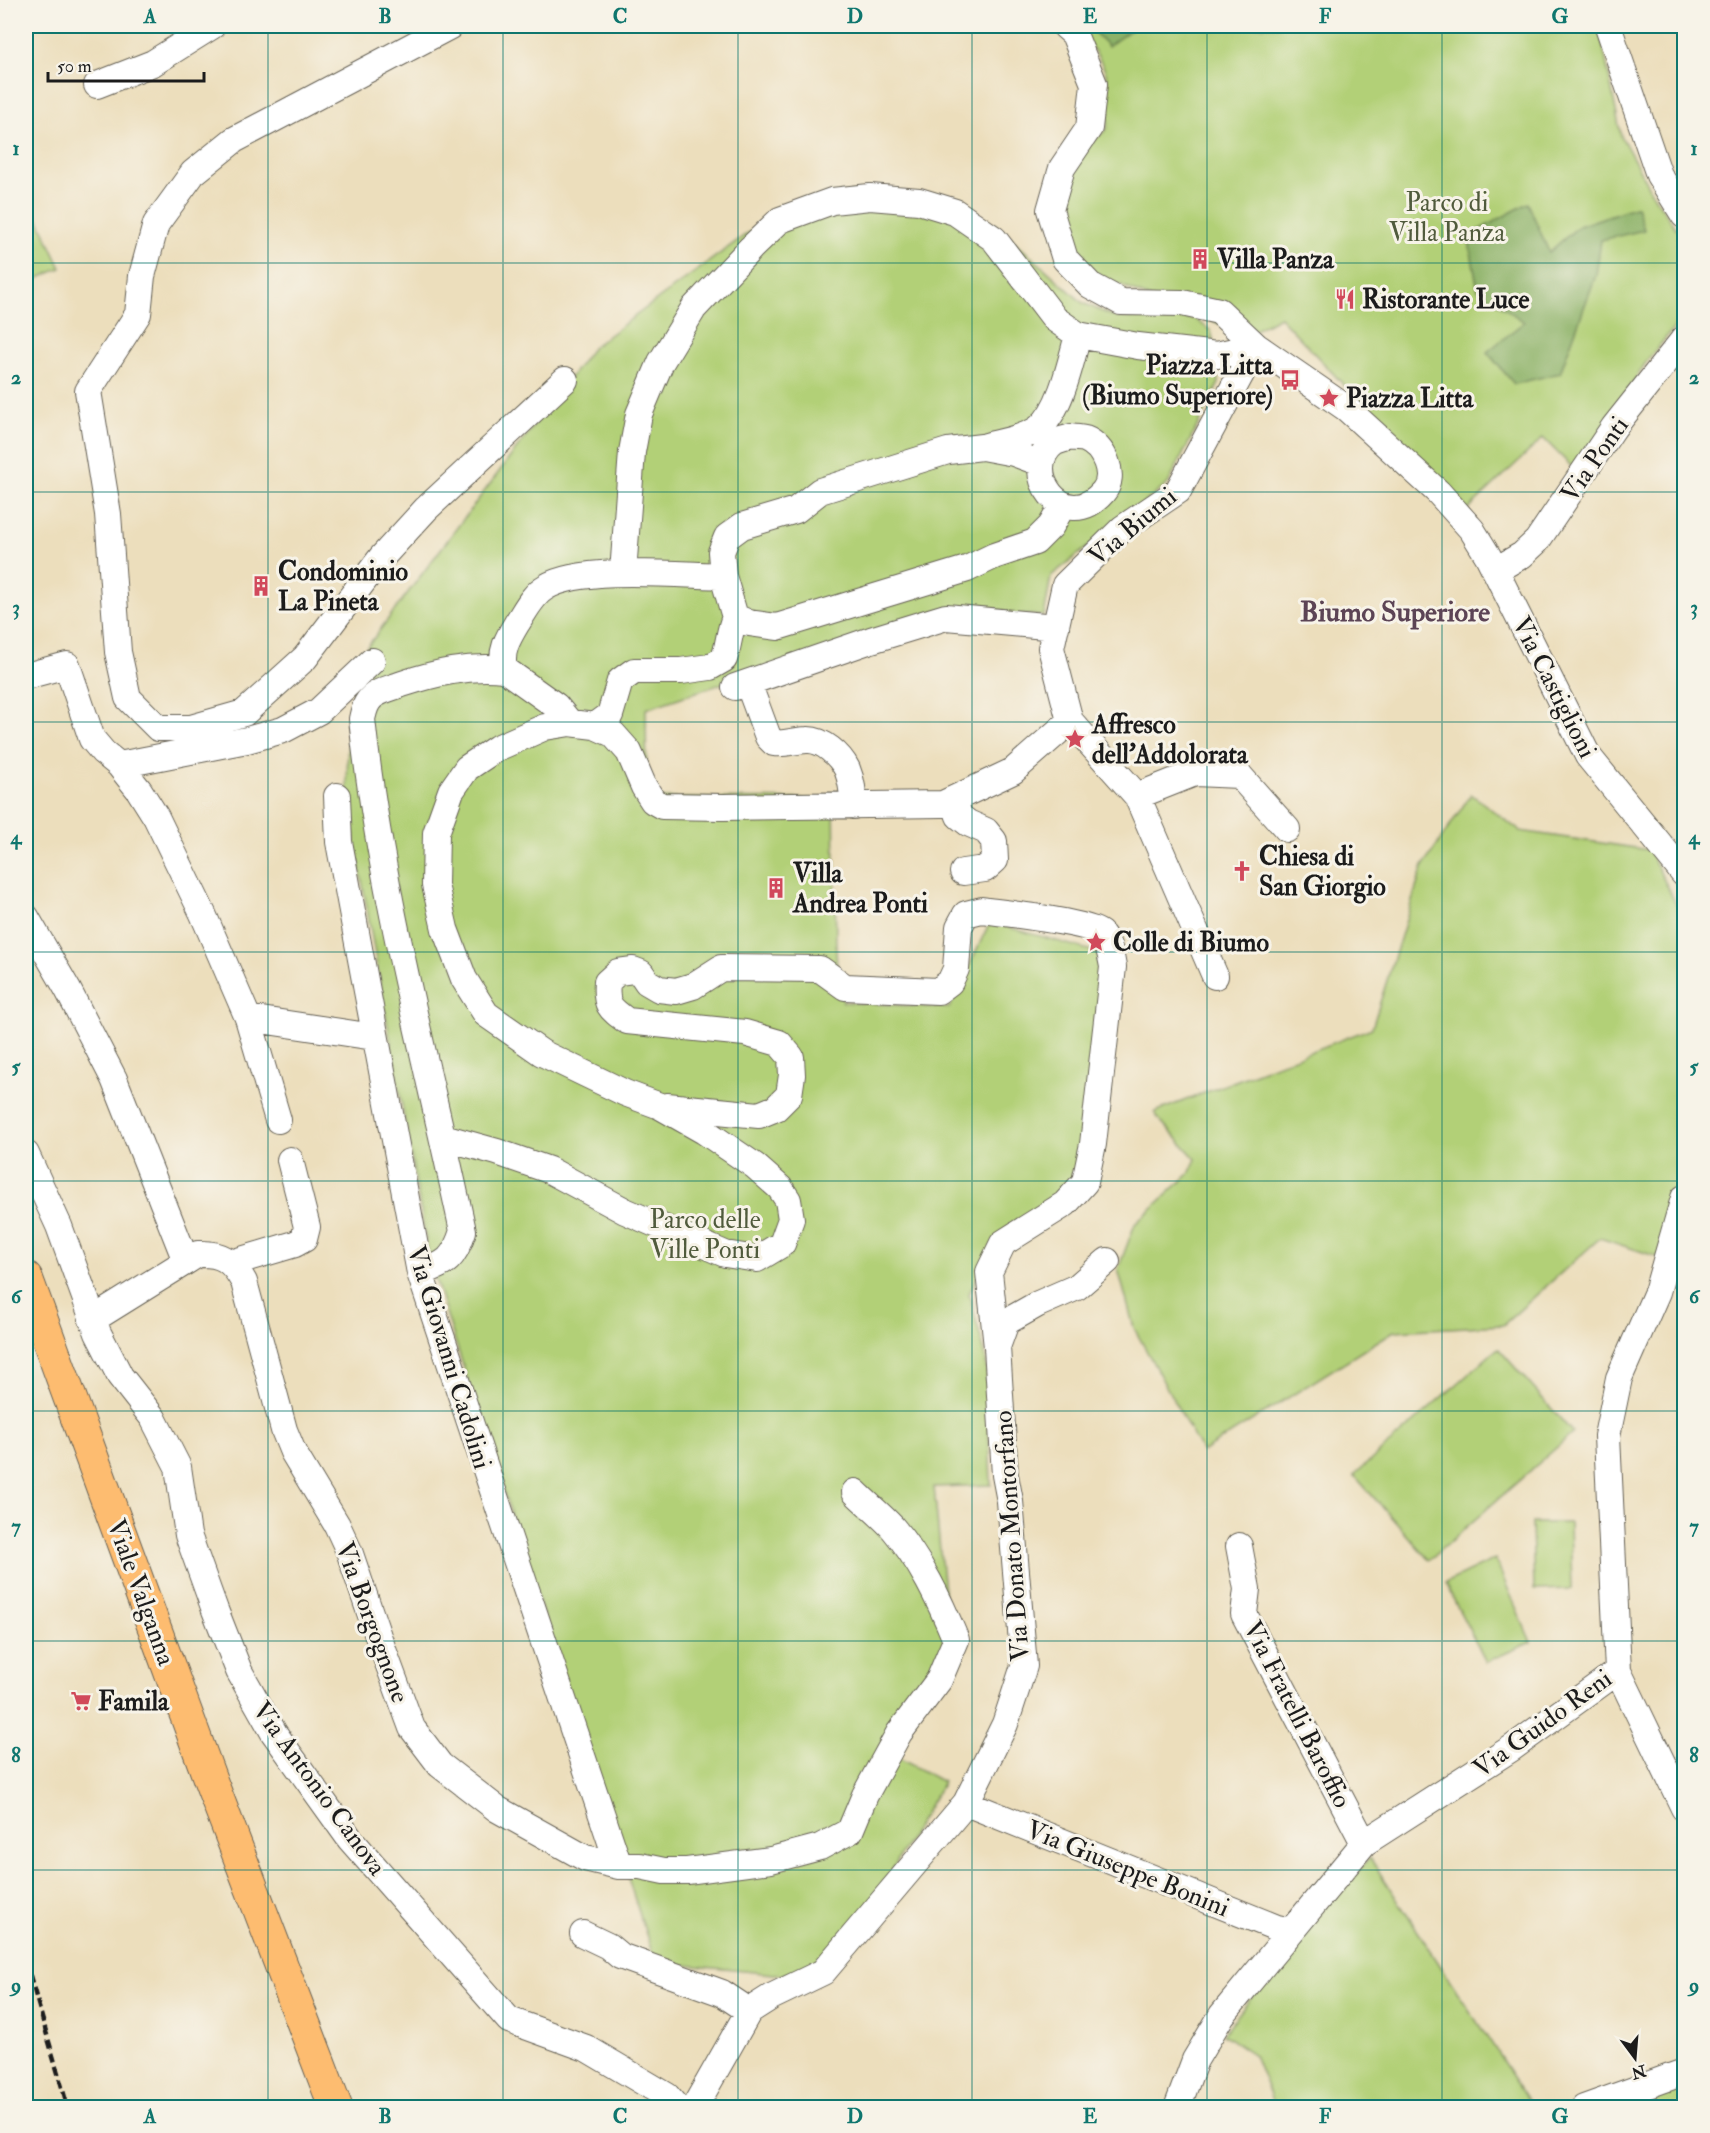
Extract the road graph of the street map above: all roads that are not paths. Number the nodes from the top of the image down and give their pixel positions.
1 (212, 26) edge
2 (450, 26) edge
3 (1065, 26) edge
4 (1608, 26) edge
5 (97, 85) dead end
6 (1684, 215) edge
7 (1078, 335) junction
8 (1684, 339) edge
9 (1256, 346) junction
10 (564, 380) dead end
11 (982, 447) junction
12 (1041, 464) junction
13 (1063, 506) junction
14 (1496, 570) junction
15 (623, 573) junction
16 (723, 576) junction
17 (735, 617) junction
18 (1056, 627) junction
19 (372, 661) dead end
20 (504, 669) junction
21 (26, 676) edge
22 (1071, 721) junction
23 (570, 723) junction
24 (595, 726) junction
25 (119, 765) junction
26 (337, 796) dead end
27 (961, 796) junction
28 (1137, 796) junction
29 (854, 806) junction
30 (1287, 829) dead end
31 (963, 872) dead end
32 (1684, 874) edge
33 (26, 917) edge
34 (1215, 976) dead end
35 (248, 1018) junction
36 (374, 1037) junction
37 (660, 1106) junction
38 (278, 1120) dead end
39 (443, 1137) junction
40 (26, 1154) edge
41 (290, 1160) dead end
42 (1684, 1198) edge
43 (186, 1261) junction
44 (1107, 1261) dead end
45 (231, 1263) junction
46 (420, 1273) junction
47 (26, 1278) edge
48 (92, 1320) junction
49 (997, 1347) junction
50 (855, 1492) dead end
51 (1239, 1546) dead end
52 (1618, 1671) junction
53 (966, 1803) junction
54 (1684, 1808) edge
55 (1364, 1843) junction
56 (629, 1866) junction
57 (1291, 1931) junction
58 (583, 1934) dead end
59 (749, 2011) junction
60 (1684, 2072) edge
61 (336, 2108) edge
62 (677, 2108) edge
63 (694, 2108) edge
64 (1177, 2108) edge
65 (1584, 2108) edge

1 - 5 street
2 - 10 street
3 - 9 street
4 - 6 street
7 - 9 street
7 - 11 street
7 - 15 street
8 - 14 street, Via Ponti
9 - 14 street, Via Castiglioni
9 - 18 street, Via Biumi
11 - 12 street
11 - 16 street
12 - 13 street
12 - 13 street
13 - 17 street
14 - 32 street, Via Castiglioni
15 - 16 street
15 - 20 street
16 - 17 street
17 - 24 street
18 - 22 street, Via Biumi
18 - 29 street
19 - 25 street
20 - 23 street
20 - 39 street
21 - 25 street
22 - 27 street
22 - 28 street, Via Biumi
23 - 24 street
23 - 37 street
24 - 29 street
25 - 35 street
26 - 36 street, Via Giovanni Cadolini
27 - 29 street
27 - 31 street
28 - 30 street
28 - 34 street, Via Biumi
33 - 43 street
35 - 36 street
35 - 38 street
36 - 46 street, Via Giovanni Cadolini
37 - 39 street
37 - 49 street
39 - 46 street
40 - 48 street, Via Antonio Canova
41 - 45 street
42 - 52 street, Via Guido Reni
43 - 45 street
43 - 48 street
44 - 49 street, Via Donato Montorfano
45 - 56 street, Via Borgognone
46 - 56 street, Via Giovanni Cadolini
47 - 61 main road, Viale Valganna
48 - 62 street, Via Antonio Canova
49 - 53 street, Via Donato Montorfano
50 - 56 street, Via Borgognone
51 - 55 street, Via Fratelli Baroffio
52 - 54 street
52 - 55 street, Via Guido Reni
53 - 57 street, Via Giuseppe Bonini
53 - 59 street, Via Donato Montorfano
55 - 57 street, Via Guido Reni
57 - 64 street, Via Guido Reni
58 - 59 street
59 - 63 street, Via Donato Montorfano
60 - 65 street

